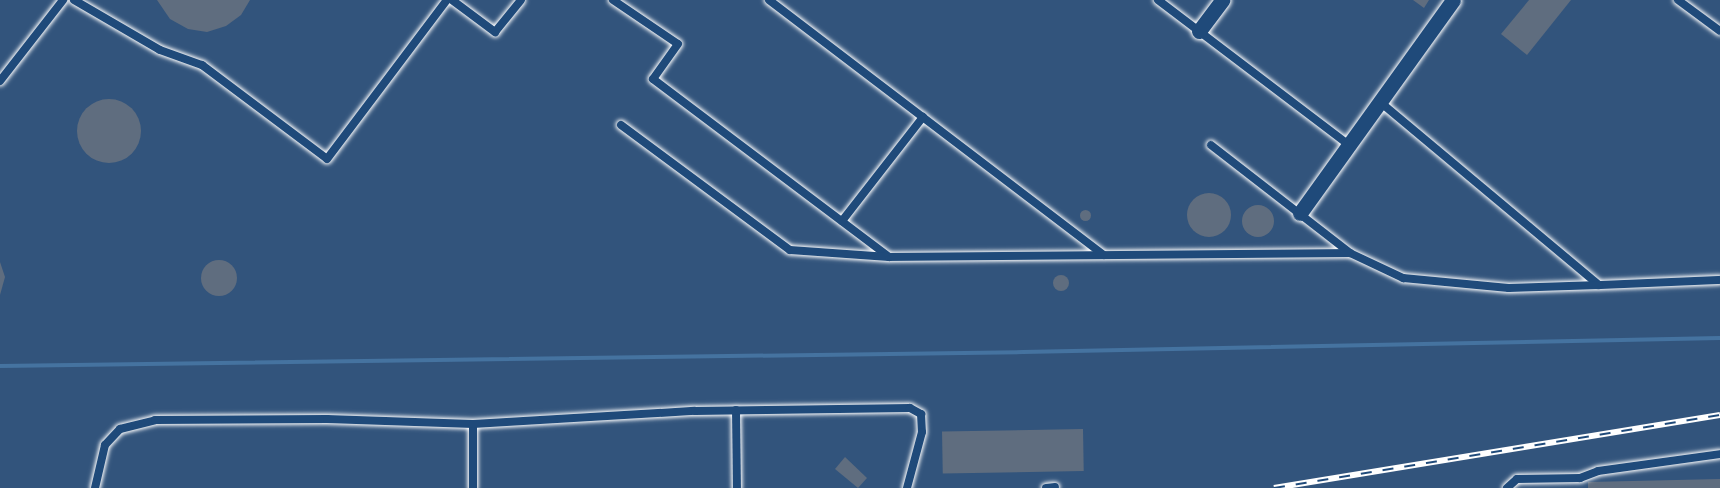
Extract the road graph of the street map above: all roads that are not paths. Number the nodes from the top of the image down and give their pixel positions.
1 (63, 0) edge
2 (74, 0) edge
3 (447, 0) edge
4 (452, 0) edge
5 (521, 0) edge
6 (614, 0) edge
7 (769, 0) edge
8 (1158, 0) edge
9 (1222, 0) edge
10 (1453, 0) edge
11 (1678, 0) edge
12 (1199, 31) junction
13 (1720, 31) edge
14 (0, 81) edge
15 (1380, 102) junction
16 (922, 117) junction
17 (621, 125) dead end
18 (1349, 145) junction
19 (1211, 146) dead end
20 (1300, 213) junction
21 (842, 221) junction
22 (1350, 253) junction
23 (1104, 255) junction
24 (889, 257) junction
25 (1720, 280) edge
26 (1599, 285) junction
27 (736, 410) junction
28 (473, 424) junction
29 (1720, 454) edge
30 (1580, 478) junction
31 (1055, 487) edge
32 (95, 488) edge
33 (473, 488) edge
34 (737, 488) edge
35 (907, 488) edge
36 (1046, 488) edge
37 (1507, 488) edge
38 (1580, 488) edge

1 - 14 lane
2 - 3 lane
4 - 5 lane
6 - 21 lane
7 - 16 lane
8 - 12 lane
9 - 12 street
10 - 15 street
11 - 13 lane
12 - 18 lane
15 - 18 street
15 - 26 lane
16 - 21 lane
16 - 23 lane
17 - 24 lane
18 - 20 street
19 - 20 lane
20 - 22 lane
21 - 24 lane
22 - 23 lane
22 - 26 lane
23 - 24 lane
25 - 26 lane
27 - 28 lane
27 - 34 lane
27 - 35 lane
28 - 32 lane
28 - 33 lane
29 - 30 lane
30 - 37 lane
30 - 38 lane
31 - 36 lane

